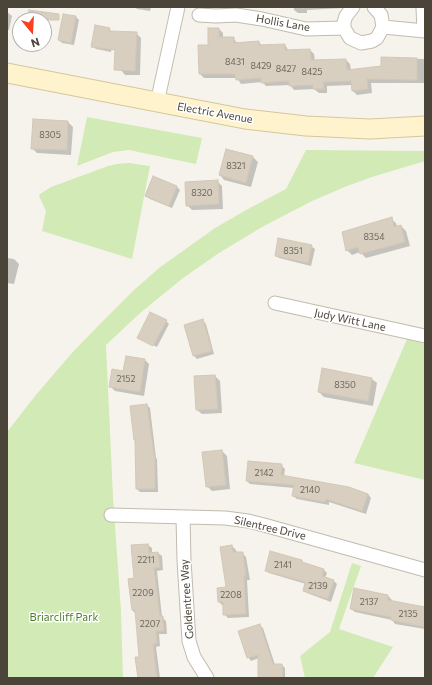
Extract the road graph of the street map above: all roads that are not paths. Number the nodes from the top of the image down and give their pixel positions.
1 (178, 7) edge
2 (353, 7) edge
3 (374, 7) edge
4 (423, 8) dead end
5 (236, 11) edge
6 (199, 15) dead end
7 (344, 28) junction
8 (383, 28) junction
9 (424, 31) edge
10 (7, 73) edge
11 (157, 103) junction
12 (425, 126) edge
13 (275, 303) dead end
14 (425, 336) edge
15 (111, 515) dead end
16 (183, 517) junction
17 (425, 570) edge
18 (207, 678) edge

1 - 11 street
2 - 7 street
3 - 8 street
4 - 9 street
5 - 6 street, Hollis Lane
5 - 7 street, Hollis Lane
7 - 8 street
8 - 9 street
10 - 11 street, Electric Avenue
11 - 12 street, Electric Avenue
13 - 14 street, Judy Witt Lane
15 - 16 street, Silentree Drive
16 - 17 street, Silentree Drive
16 - 18 street, Goldentree Way

